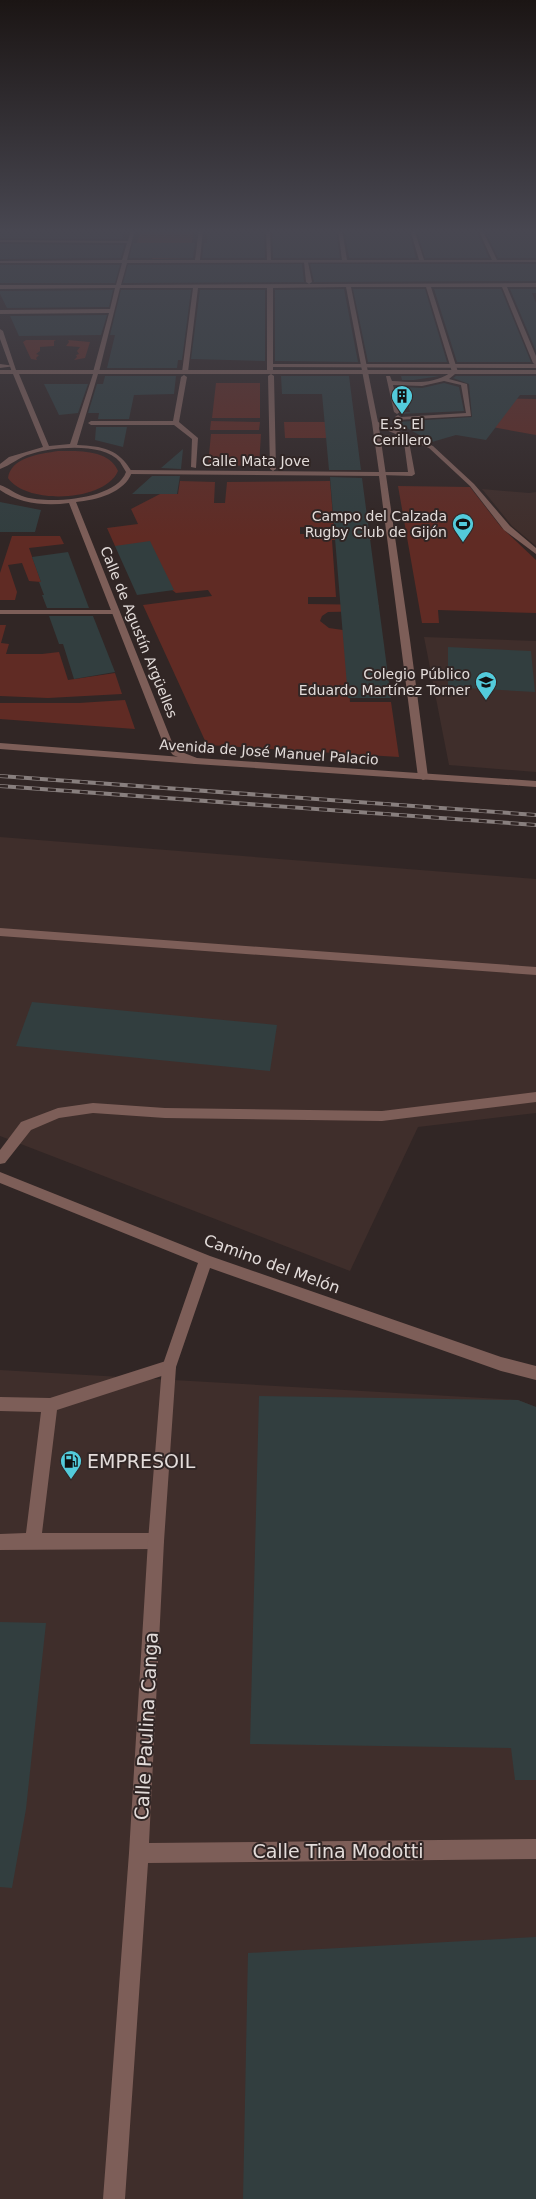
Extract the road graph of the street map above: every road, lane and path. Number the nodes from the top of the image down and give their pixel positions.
1 (0, 332) edge
2 (107, 332) edge
3 (190, 332) edge
4 (270, 332) edge
5 (357, 332) edge
6 (442, 332) edge
7 (523, 332) edge
8 (536, 364) edge
9 (0, 366) edge
10 (14, 369) junction
11 (365, 369) junction
12 (453, 369) junction
13 (270, 371) junction
14 (0, 372) edge
15 (96, 372) junction
16 (387, 372) junction
17 (536, 372) edge
18 (184, 374) junction
19 (446, 380) junction
20 (389, 383) junction
21 (91, 423) dead end
22 (176, 423) junction
23 (375, 423) junction
24 (404, 436) junction
25 (73, 446) junction
26 (47, 448) junction
27 (0, 467) edge
28 (194, 467) dead end
29 (273, 469) dead end
30 (129, 472) junction
31 (382, 474) junction
32 (0, 486) edge
33 (72, 501) junction
34 (536, 552) edge
35 (0, 612) edge
36 (116, 612) junction
37 (0, 746) edge
38 (195, 761) junction
39 (423, 777) junction
40 (536, 784) edge
41 (0, 932) edge
42 (536, 971) edge
43 (536, 1097) edge
44 (0, 1159) edge
45 (0, 1178) edge
46 (206, 1260) junction
47 (169, 1367) junction
48 (536, 1373) edge
49 (0, 1404) edge
50 (50, 1405) junction
51 (33, 1541) junction
52 (156, 1541) junction
53 (0, 1542) edge
54 (536, 1850) edge
55 (139, 1852) junction
56 (114, 2199) edge

1 - 10 street
2 - 15 street
3 - 18 street
4 - 13 street
5 - 11 street
6 - 12 street
7 - 8 street
8 - 12 street
9 - 10 street
10 - 14 street
10 - 15 street
10 - 26 street
11 - 12 street
11 - 13 street
11 - 16 street
11 - 23 street
12 - 16 street
12 - 17 street
12 - 19 street
13 - 18 street
13 - 29 street
15 - 18 street
15 - 25 street
16 - 20 street
18 - 22 street
19 - 20 street
19 - 20 street
21 - 22 street
22 - 28 street
23 - 24 street
23 - 31 street
24 - 31 street, Calle Mata Jove
24 - 34 street
25 - 26 street
25 - 30 street
26 - 27 street
30 - 31 street, Calle Mata Jove
30 - 33 street
31 - 39 street
32 - 33 street
33 - 36 street, Calle de Agustín Argüelles
35 - 36 street
36 - 38 street, Calle de Agustín Argüelles
37 - 38 street, Avenida de José Manuel Palacio
38 - 39 street, Avenida de José Manuel Palacio
39 - 40 street, Avenida de José Manuel Palacio
41 - 42 street
43 - 44 street
45 - 46 street, Camino del Melón
46 - 47 street, Calle Paulina Canga
46 - 48 street, Camino del Melón
47 - 50 street
47 - 52 street, Calle Paulina Canga
49 - 50 street
50 - 51 street
51 - 52 street
51 - 53 street
52 - 55 street, Calle Paulina Canga
54 - 55 street, Calle Tina Modotti
55 - 56 street, Calle Paulina Canga

